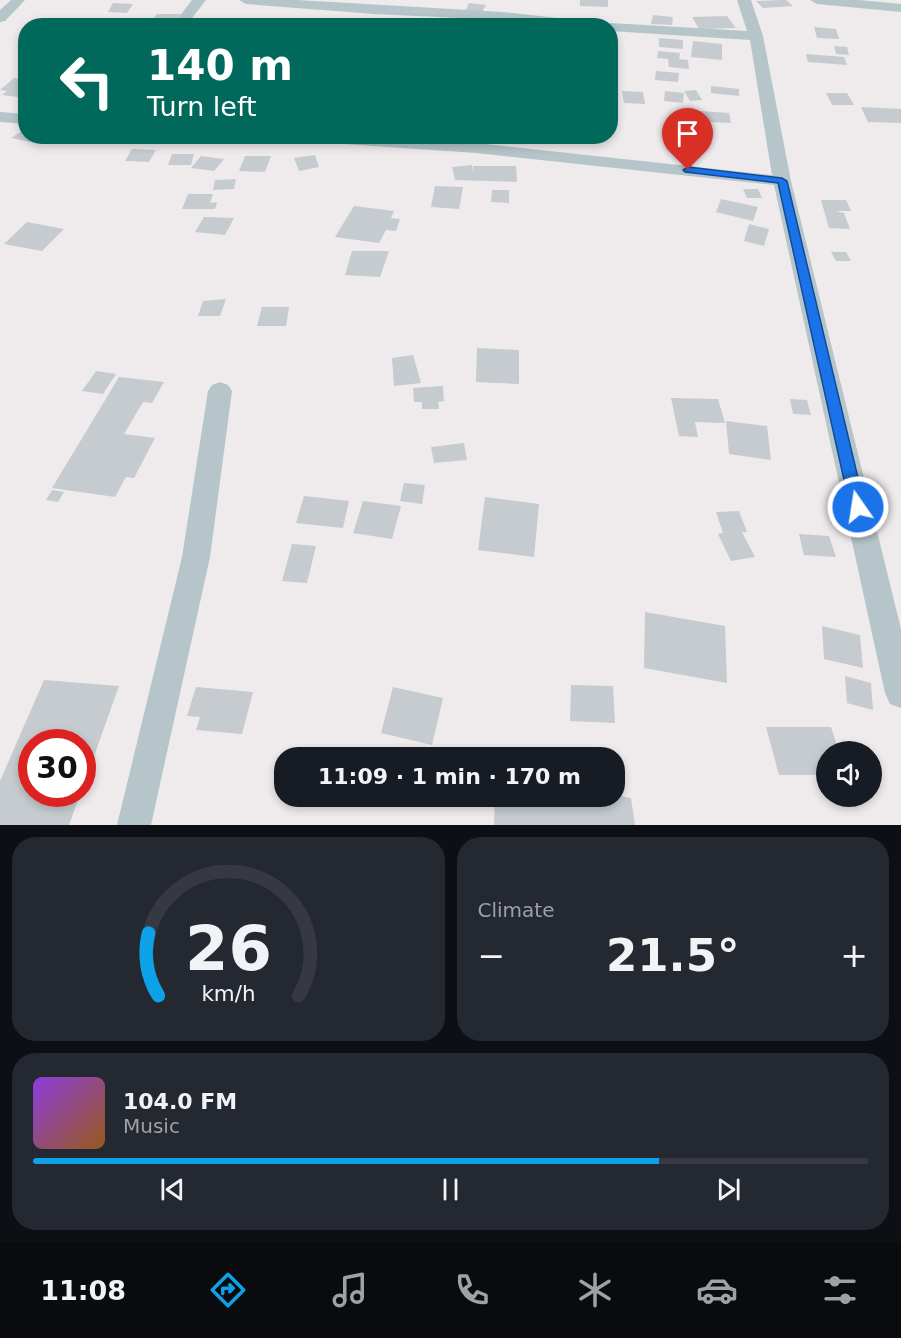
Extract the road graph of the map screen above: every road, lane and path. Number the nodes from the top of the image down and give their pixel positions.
1 (18, 0) edge
2 (199, 0) edge
3 (246, 0) edge
4 (744, 0) edge
5 (817, 0) edge
6 (901, 8) edge
7 (365, 9) junction
8 (0, 18) edge
9 (185, 18) edge
10 (361, 18) edge
11 (521, 18) edge
12 (618, 27) edge
13 (756, 36) junction
14 (0, 117) edge
15 (18, 118) edge
16 (416, 144) edge
17 (782, 181) junction
18 (220, 391) dead end
19 (901, 693) edge
20 (134, 825) edge

1 - 8 street
2 - 9 street
3 - 7 street
4 - 13 street
5 - 6 street
7 - 10 street
7 - 11 street
12 - 13 street
13 - 17 street
14 - 15 street
16 - 17 street
17 - 19 street
18 - 20 street

